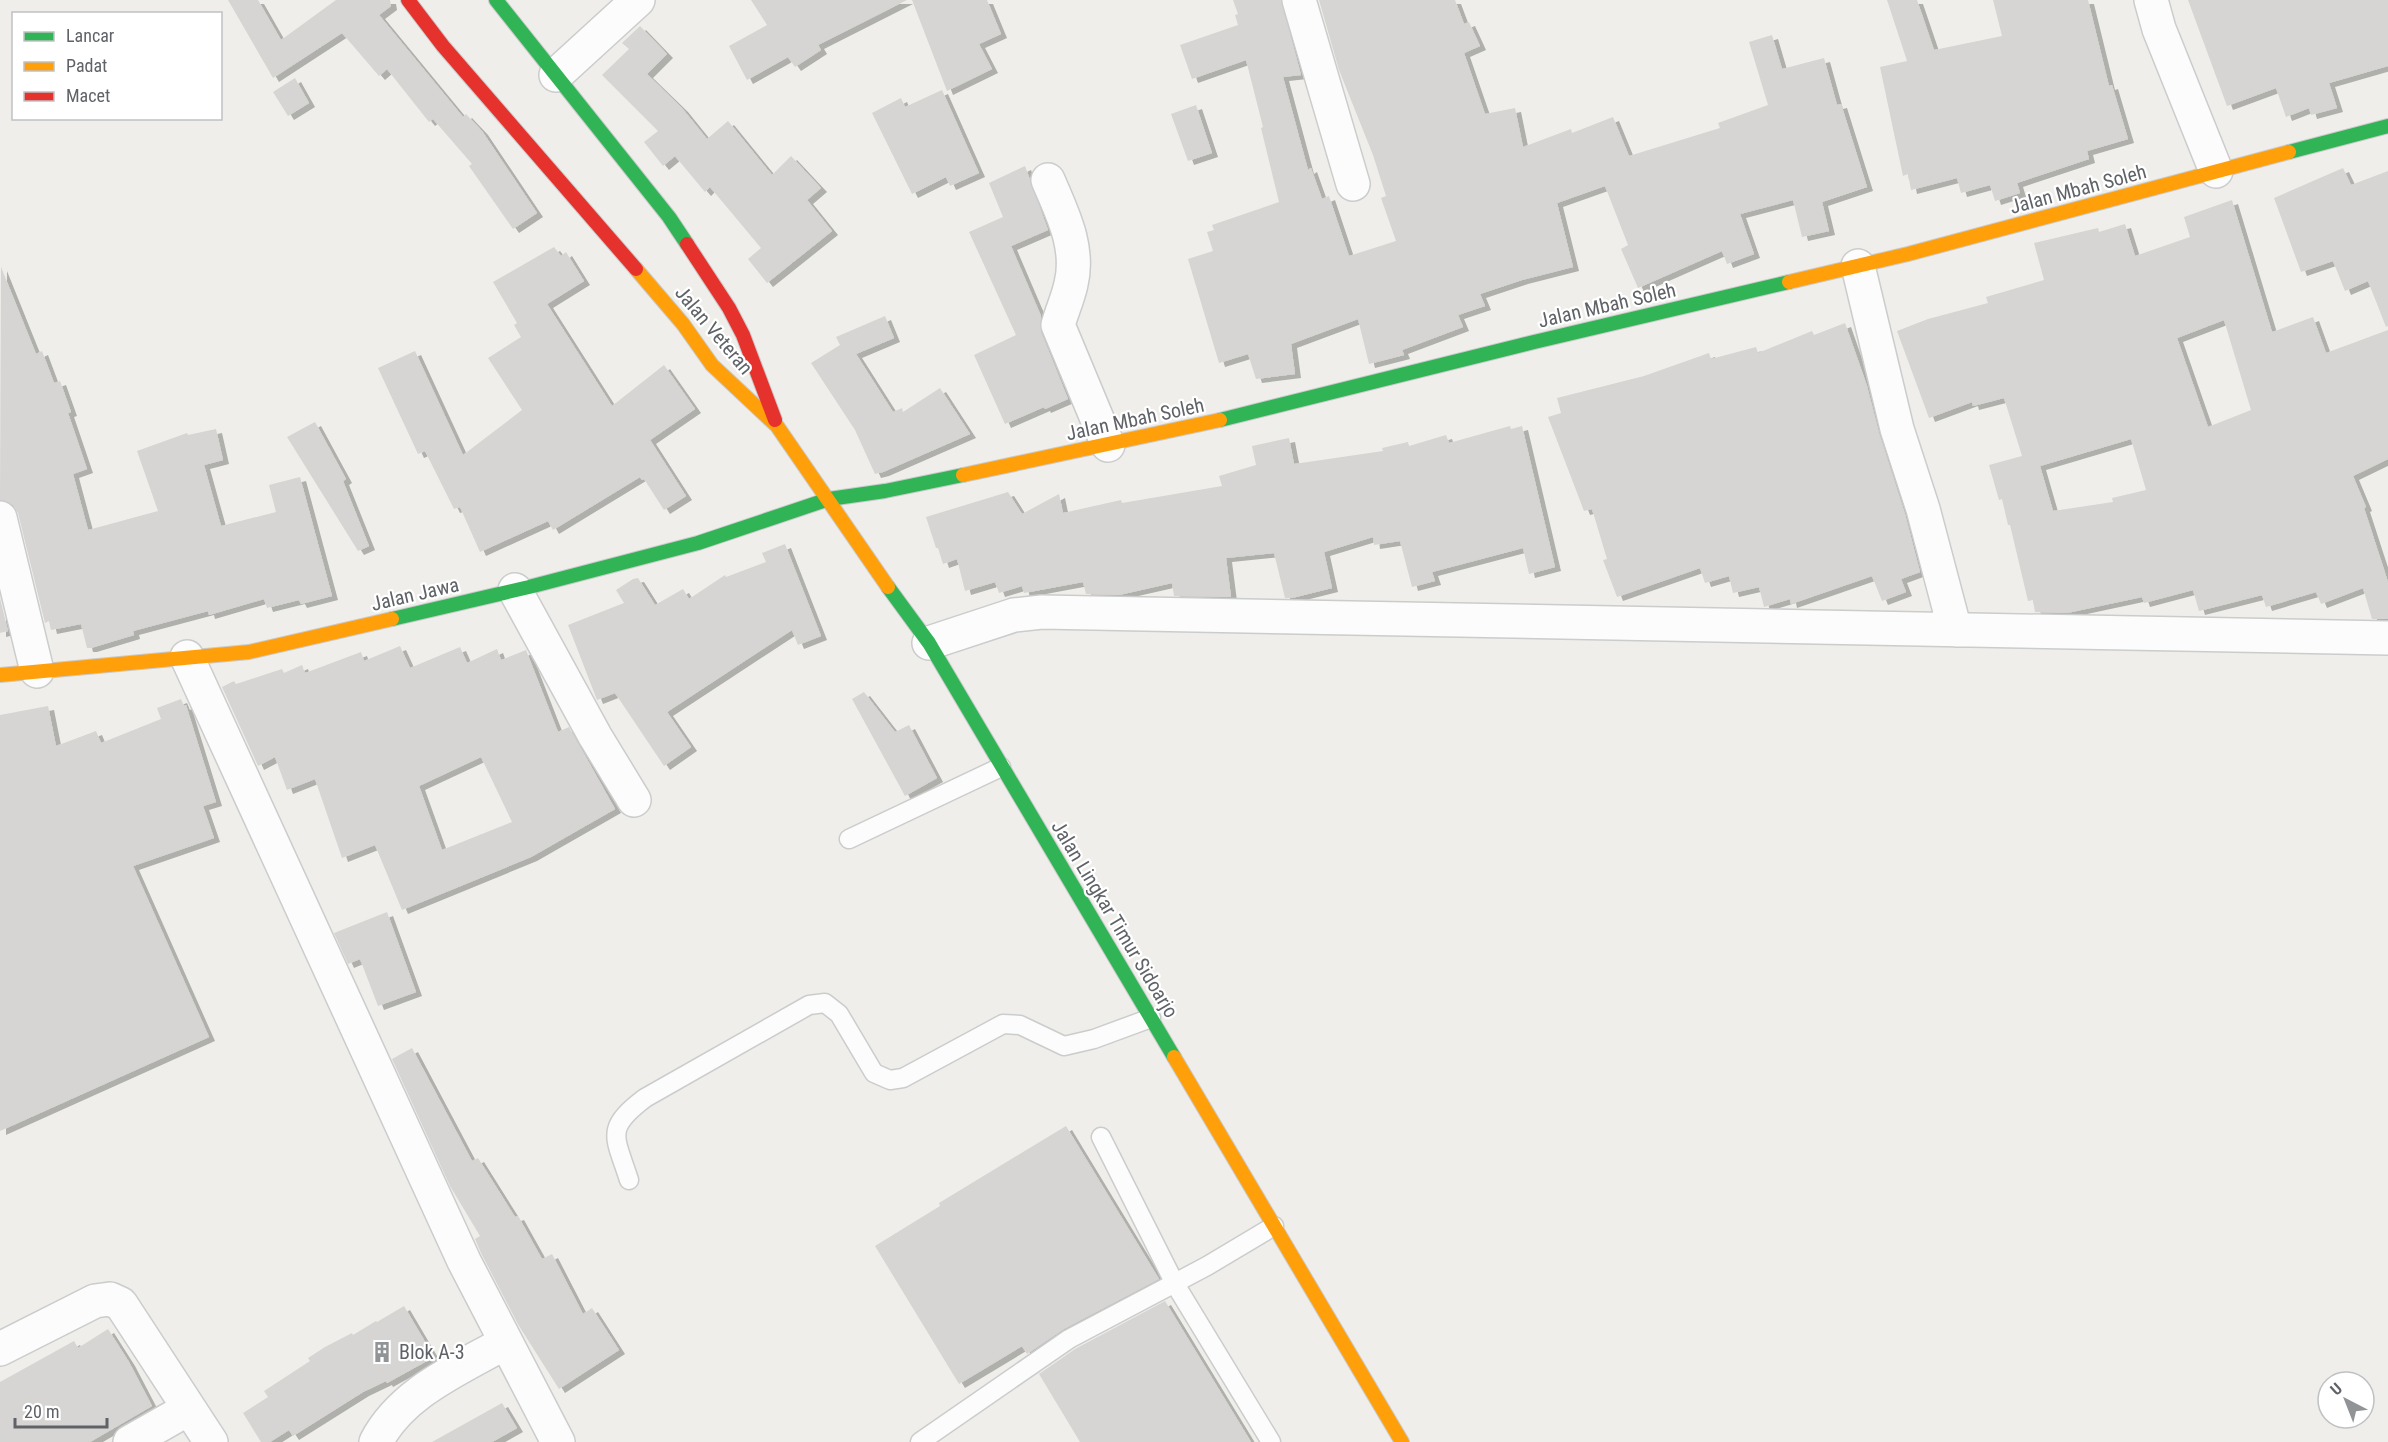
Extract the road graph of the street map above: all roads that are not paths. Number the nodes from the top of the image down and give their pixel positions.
1 (408, 0) edge
2 (496, 0) edge
3 (638, 0) edge
4 (1299, 0) edge
5 (2151, 0) edge
6 (556, 75) junction
7 (2388, 126) edge
8 (2216, 171) junction
9 (1048, 180) dead end
10 (1353, 184) dead end
11 (1858, 266) junction
12 (777, 426) junction
13 (1108, 445) junction
14 (829, 499) junction
15 (0, 518) edge
16 (515, 590) junction
17 (1955, 630) junction
18 (2388, 638) edge
19 (929, 643) junction
20 (188, 657) junction
21 (37, 671) junction
22 (0, 675) edge
23 (1001, 767) junction
24 (634, 800) dead end
25 (849, 839) dead end
26 (1151, 1018) junction
27 (1101, 1137) dead end
28 (629, 1180) dead end
29 (1274, 1226) junction
30 (1175, 1284) junction
31 (506, 1342) junction
32 (0, 1350) edge
33 (188, 1409) junction
34 (130, 1442) edge
35 (211, 1442) edge
36 (376, 1442) edge
37 (558, 1442) edge
38 (920, 1442) edge
39 (1271, 1442) edge
40 (1402, 1442) edge

1 - 12 street, Jalan Veteran
2 - 6 street, Jalan Veteran
3 - 6 street
4 - 10 street
5 - 8 street
6 - 12 street, Jalan Veteran
7 - 8 street, Jalan Mbah Soleh
8 - 11 street, Jalan Mbah Soleh
9 - 13 street
11 - 13 street, Jalan Mbah Soleh
11 - 17 street
12 - 14 street, Jalan Lingkar Timur Sidoarjo
13 - 14 street, Jalan Mbah Soleh
14 - 16 street, Jalan Jawa
14 - 19 street, Jalan Lingkar Timur Sidoarjo
15 - 21 street
16 - 20 street, Jalan Jawa
16 - 24 street
17 - 18 street
17 - 19 street
19 - 23 street, Jalan Lingkar Timur Sidoarjo
20 - 21 street, Jalan Jawa
20 - 31 street
21 - 22 street, Jalan Jawa
23 - 25 lane
23 - 26 street, Jalan Lingkar Timur Sidoarjo
26 - 28 lane
26 - 29 street, Jalan Lingkar Timur Sidoarjo
27 - 30 lane
29 - 30 lane
29 - 40 street, Jalan Lingkar Timur Sidoarjo
30 - 38 lane
30 - 39 lane
31 - 36 street
31 - 37 street
32 - 33 street
33 - 34 street
33 - 35 street

